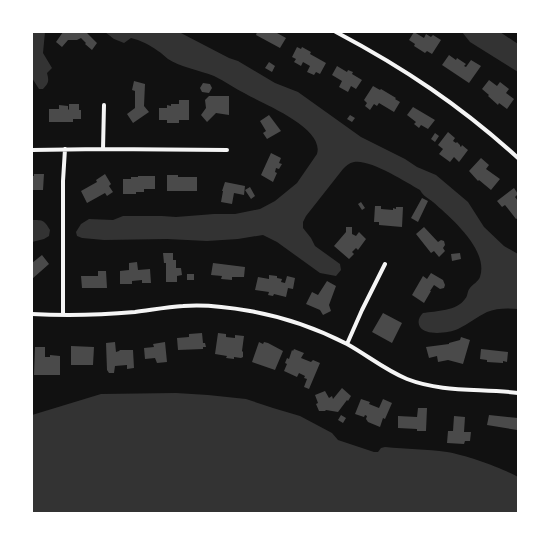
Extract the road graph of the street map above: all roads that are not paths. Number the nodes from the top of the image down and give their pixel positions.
1 (336, 32) edge
2 (104, 105) dead end
3 (65, 149) junction
4 (103, 149) junction
5 (32, 150) edge
6 (227, 150) dead end
7 (518, 158) edge
8 (385, 264) dead end
9 (32, 314) edge
10 (63, 315) junction
11 (348, 344) junction
12 (518, 392) edge

1 - 7 street
2 - 4 street
3 - 4 street
3 - 5 street
3 - 10 street
4 - 6 street
8 - 11 street
9 - 10 street
10 - 11 street
11 - 12 street

